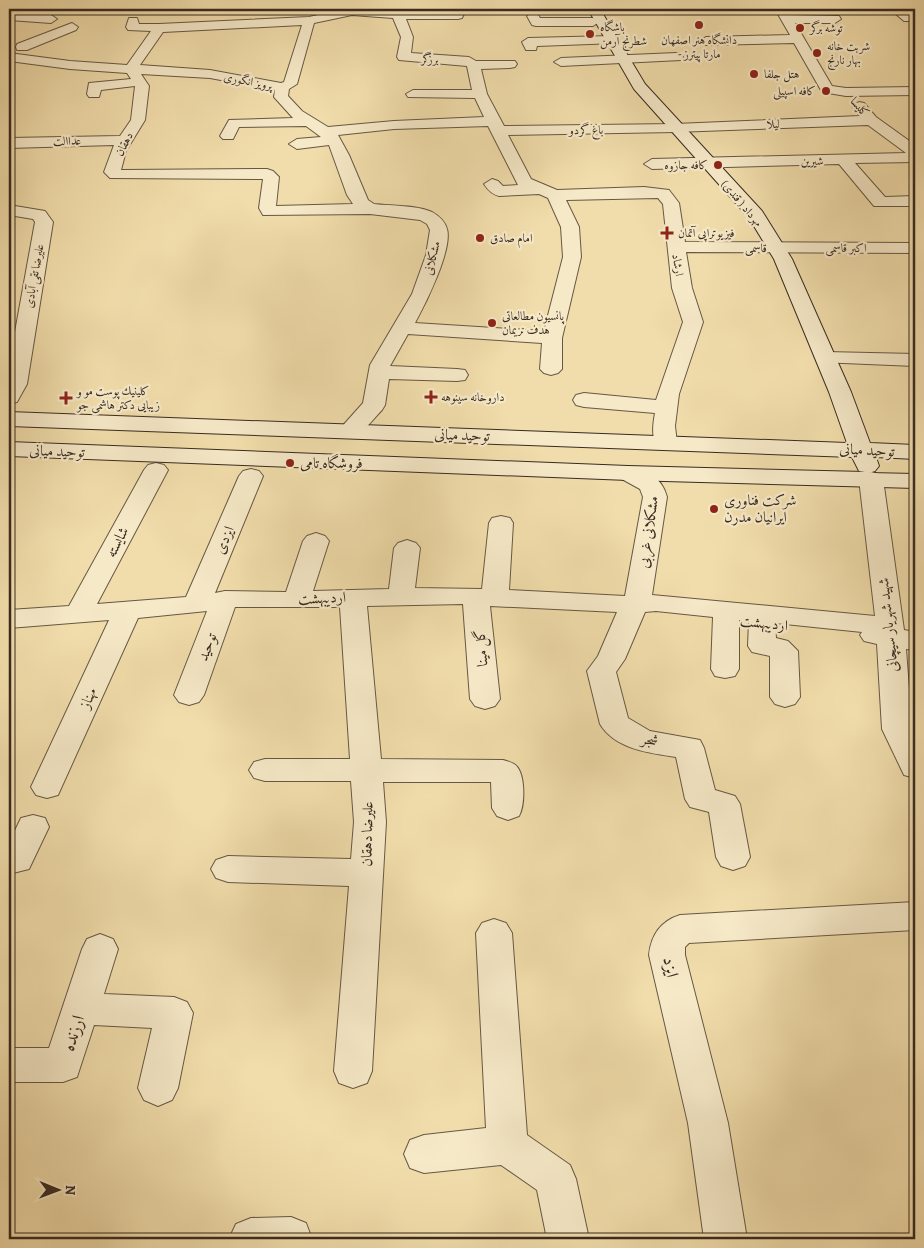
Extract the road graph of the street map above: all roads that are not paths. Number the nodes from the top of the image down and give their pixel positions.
1 (896, 9) edge
2 (352, 10) edge
3 (461, 10) dead end
4 (306, 13) edge
5 (784, 14) edge
6 (597, 15) edge
7 (9, 16) edge
8 (533, 16) dead end
9 (908, 18) dead end
10 (51, 19) dead end
11 (836, 19) dead end
12 (134, 21) dead end
13 (400, 21) junction
14 (456, 26) dead end
15 (72, 27) dead end
16 (158, 28) junction
17 (9, 38) edge
18 (800, 39) junction
19 (612, 40) junction
20 (538, 41) dead end
21 (706, 41) dead end
22 (17, 54) edge
23 (790, 56) dead end
24 (810, 56) junction
25 (676, 57) dead end
26 (623, 60) junction
27 (561, 62) dead end
28 (473, 64) junction
29 (510, 64) dead end
30 (131, 68) junction
31 (140, 82) junction
32 (282, 87) junction
33 (94, 90) dead end
34 (915, 91) edge
35 (846, 92) junction
36 (413, 94) dead end
37 (480, 94) junction
38 (871, 120) junction
39 (308, 122) junction
40 (496, 126) junction
41 (675, 128) junction
42 (228, 136) dead end
43 (328, 136) junction
44 (125, 140) junction
45 (9, 143) edge
46 (297, 144) dead end
47 (839, 144) dead end
48 (915, 152) edge
49 (915, 158) edge
50 (850, 160) junction
51 (708, 163) junction
52 (652, 164) dead end
53 (492, 184) dead end
54 (548, 192) junction
55 (915, 201) edge
56 (370, 209) junction
57 (9, 210) edge
58 (675, 247) junction
59 (776, 248) junction
60 (915, 249) edge
61 (9, 305) edge
62 (29, 305) junction
63 (404, 328) junction
64 (552, 338) junction
65 (826, 358) junction
66 (915, 360) edge
67 (551, 369) dead end
68 (379, 372) junction
69 (457, 375) dead end
70 (9, 397) edge
71 (584, 400) dead end
72 (667, 407) junction
73 (9, 419) edge
74 (349, 431) junction
75 (666, 442) junction
76 (9, 450) edge
77 (861, 450) junction
78 (915, 452) edge
79 (156, 470) dead end
80 (628, 473) junction
81 (251, 476) dead end
82 (871, 479) junction
83 (915, 481) edge
84 (501, 523) dead end
85 (316, 541) dead end
86 (407, 548) dead end
87 (401, 596) junction
88 (353, 597) junction
89 (486, 597) junction
90 (225, 599) junction
91 (297, 600) junction
92 (196, 605) junction
93 (637, 605) junction
94 (128, 609) junction
95 (78, 615) junction
96 (9, 619) edge
97 (725, 619) junction
98 (761, 623) junction
99 (899, 634) edge
100 (725, 669) dead end
101 (189, 695) dead end
102 (785, 697) dead end
103 (485, 699) dead end
104 (915, 767) edge
105 (265, 770) dead end
106 (366, 772) junction
107 (47, 788) dead end
108 (508, 808) dead end
109 (33, 827) dead end
110 (733, 857) dead end
111 (9, 861) edge
112 (228, 869) dead end
113 (366, 873) junction
114 (915, 916) edge
115 (494, 933) dead end
116 (100, 949) dead end
117 (81, 1009) junction
118 (9, 1065) edge
119 (353, 1071) dead end
120 (158, 1088) dead end
121 (507, 1145) junction
122 (424, 1154) dead end
123 (568, 1239) edge
124 (725, 1239) edge

1 - 9 street
2 - 4 street
2 - 13 street
3 - 13 street
4 - 16 street
4 - 32 street
5 - 11 street
5 - 18 street, کلیسا
6 - 8 street
6 - 19 street, مهرداد ( قندی)
7 - 10 street
12 - 16 street
13 - 14 street
13 - 28 street, برزگر
15 - 22 street
16 - 30 street
17 - 22 street
18 - 21 street
18 - 24 street, کلیسا
19 - 20 street
19 - 26 street, مهرداد ( قندی)
22 - 30 street, پرویز انگوری
23 - 24 street
24 - 35 street, کلیسا
25 - 26 street
26 - 27 street
26 - 41 street, مهرداد ( قندی)
28 - 29 street, برزگر
28 - 37 street
30 - 31 street
30 - 32 street, پرویز انگوری
31 - 33 street
31 - 44 street, دهقان
32 - 39 street, پرویز انگوری
34 - 35 street
35 - 38 street, کلیسا
36 - 37 street
37 - 40 street
38 - 41 street, لیلا
38 - 48 street, کلیسا
39 - 42 street
39 - 43 street, پرویز انگوری
40 - 41 street, باغ گردو
40 - 43 street
40 - 54 street
41 - 51 street, مهرداد ( قندی)
43 - 46 street
43 - 56 street
44 - 45 street, عداالت
44 - 56 street, دهقان
47 - 50 street
49 - 50 street, شیرین
50 - 51 street, شیرین
50 - 55 street
51 - 52 street, شیرین
51 - 59 street, مهرداد ( قندی)
53 - 54 street, ارشاد
54 - 58 street, ارشاد
54 - 64 street
56 - 63 street, مشکلانی
57 - 62 street, علیرضا تقی آبادی
58 - 59 street, قاسمی
58 - 72 street, ارشاد
59 - 60 street, اکبر قاسمی
59 - 65 street, مهرداد ( قندی)
61 - 62 street
62 - 70 street, علیرضا تقی آبادی
63 - 64 street
63 - 68 street, مشکلانی
64 - 67 street
65 - 66 street
65 - 77 street, مهرداد ( قندی)
68 - 69 street
68 - 74 street, مشکلانی
71 - 72 street
72 - 75 street, ارشاد
73 - 74 street, توحید میانی
74 - 75 street, توحید میانی
75 - 77 street, توحید میانی
76 - 80 street, توحید میانی
77 - 78 street, توحید میانی
77 - 82 street, شهید شهریار سیچانی
79 - 95 street, شایسته
80 - 82 street, توحید میانی
80 - 93 street, مشکلانی غربی
81 - 92 street, ایزدی
82 - 83 street, توحید میانی
82 - 99 street, شهید شهریار سیچانی
84 - 89 street, گل مینا
85 - 91 street
86 - 87 street
87 - 88 street, اردیبهشت
87 - 89 street, اردیبهشت
88 - 91 street, اردیبهشت
88 - 106 street, علیرضا دهقان
89 - 93 street, اردیبهشت
89 - 103 street, گل مینا
90 - 91 street, اردیبهشت
90 - 92 street, اردیبهشت
90 - 101 street, توحید
92 - 94 street, اردیبهشت
93 - 97 street, اردیبهشت
93 - 99 street, اردیبهشت
93 - 110 street, شجر
94 - 95 street, اردیبهشت
94 - 107 street, مهناز
95 - 96 street, اردیبهشت
97 - 98 street, اردیبهشت
97 - 100 street
98 - 99 street, اردیبهشت
98 - 102 street
99 - 104 street, شهید شهریار سیچانی
105 - 106 street
106 - 108 street
106 - 113 street, علیرضا دهقان
109 - 111 street
112 - 113 street
113 - 119 street, علیرضا دهقان
114 - 124 street, ایزد
115 - 121 street
116 - 117 street, ارزنده
117 - 118 street, ارزنده
117 - 120 street
121 - 122 street
121 - 123 street

